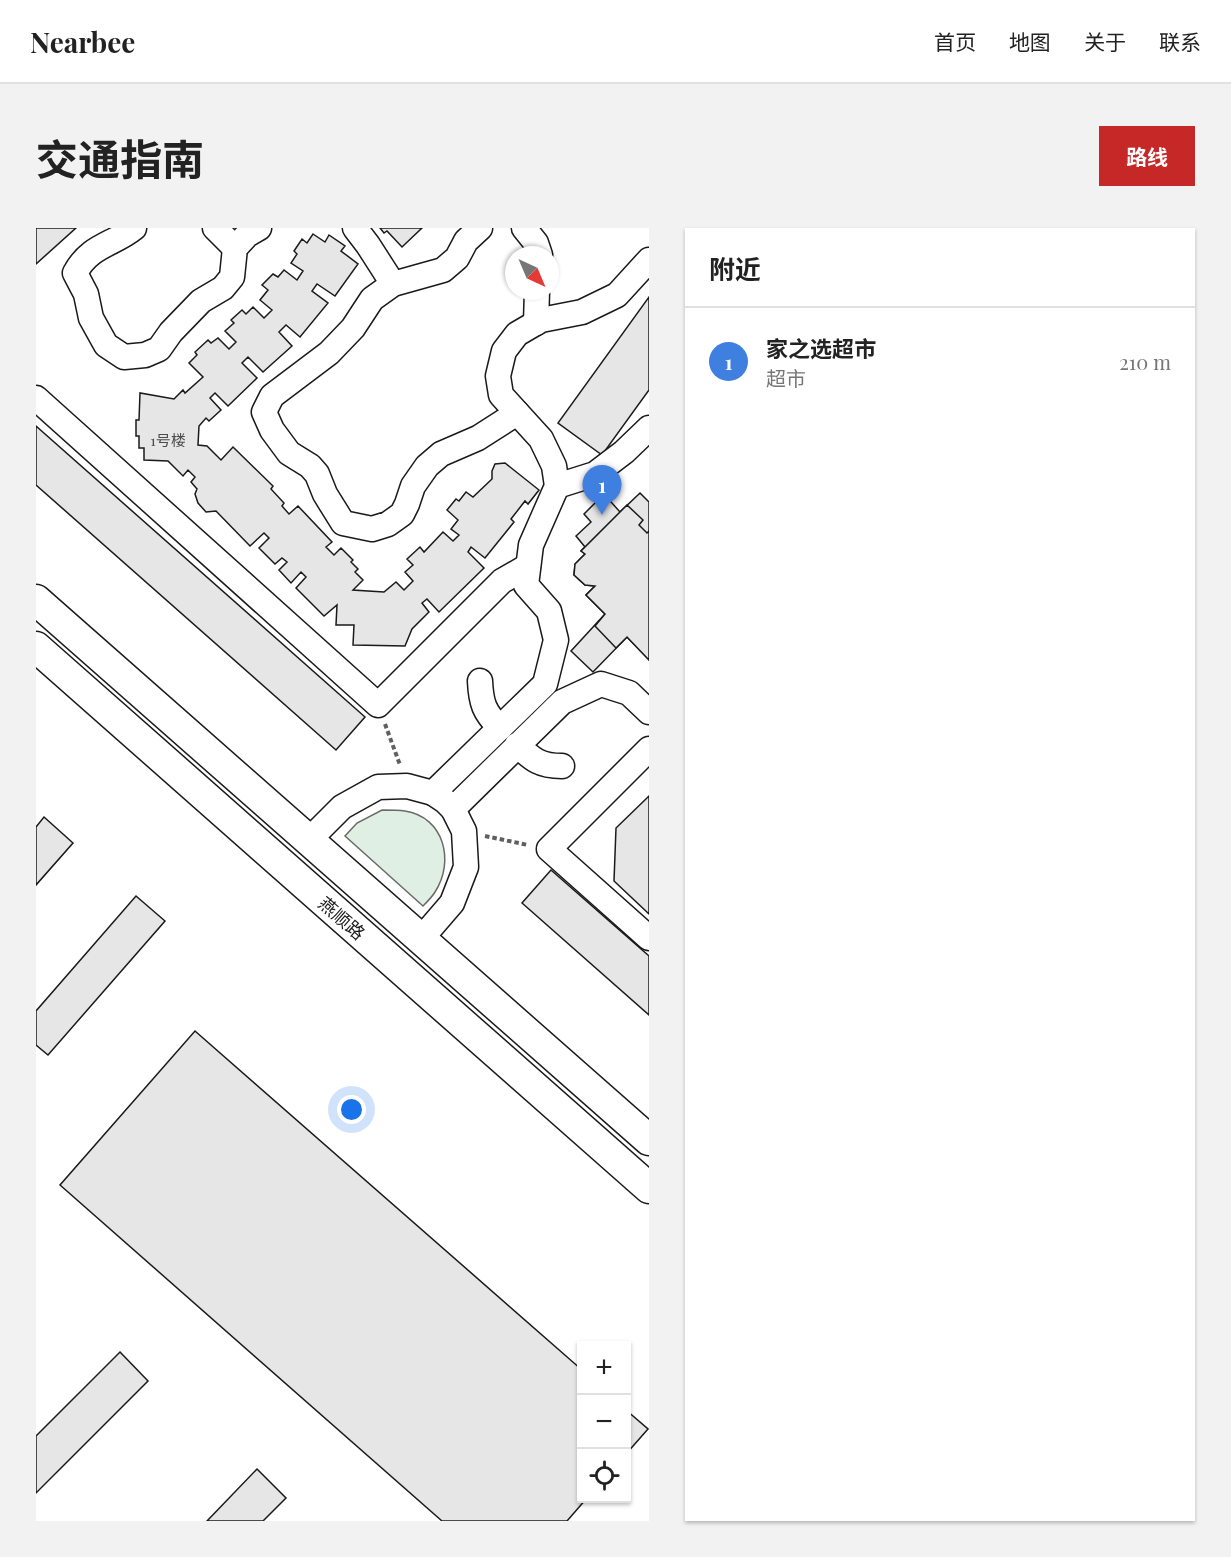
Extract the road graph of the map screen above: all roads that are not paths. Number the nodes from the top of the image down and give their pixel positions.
1 (134, 228) edge
2 (215, 228) edge
3 (259, 228) edge
4 (355, 228) edge
5 (480, 228) edge
6 (524, 228) edge
7 (537, 246) edge
8 (235, 248) junction
9 (649, 260) edge
10 (393, 284) junction
11 (537, 300) edge
12 (536, 323) junction
13 (36, 398) edge
14 (517, 413) junction
15 (649, 428) edge
16 (557, 486) junction
17 (528, 566) junction
18 (36, 600) edge
19 (36, 648) edge
20 (480, 681) dead end
21 (545, 684) junction
22 (562, 702) junction
23 (649, 712) edge
24 (500, 728) junction
25 (518, 745) junction
26 (649, 749) edge
27 (562, 766) dead end
28 (433, 794) junction
29 (453, 809) junction
30 (309, 840) junction
31 (649, 938) edge
32 (421, 939) junction
33 (649, 1140) edge
34 (649, 1188) edge

1 - 8 lane
2 - 8 lane
3 - 8 lane
4 - 10 lane
5 - 10 lane
6 - 7 lane
9 - 12 lane
10 - 14 lane
11 - 12 lane
12 - 14 lane
13 - 17 lane
14 - 16 lane
15 - 16 lane
16 - 17 lane
17 - 21 lane
18 - 30 main road, 燕顺路
19 - 34 main road, 燕顺路
20 - 24 lane
21 - 22 lane
21 - 24 lane
22 - 23 lane
22 - 25 lane
24 - 28 lane
25 - 27 lane
25 - 29 lane
26 - 31 lane
28 - 29 lane
28 - 30 lane
29 - 32 lane
30 - 32 main road, 燕顺路
32 - 33 main road, 燕顺路

